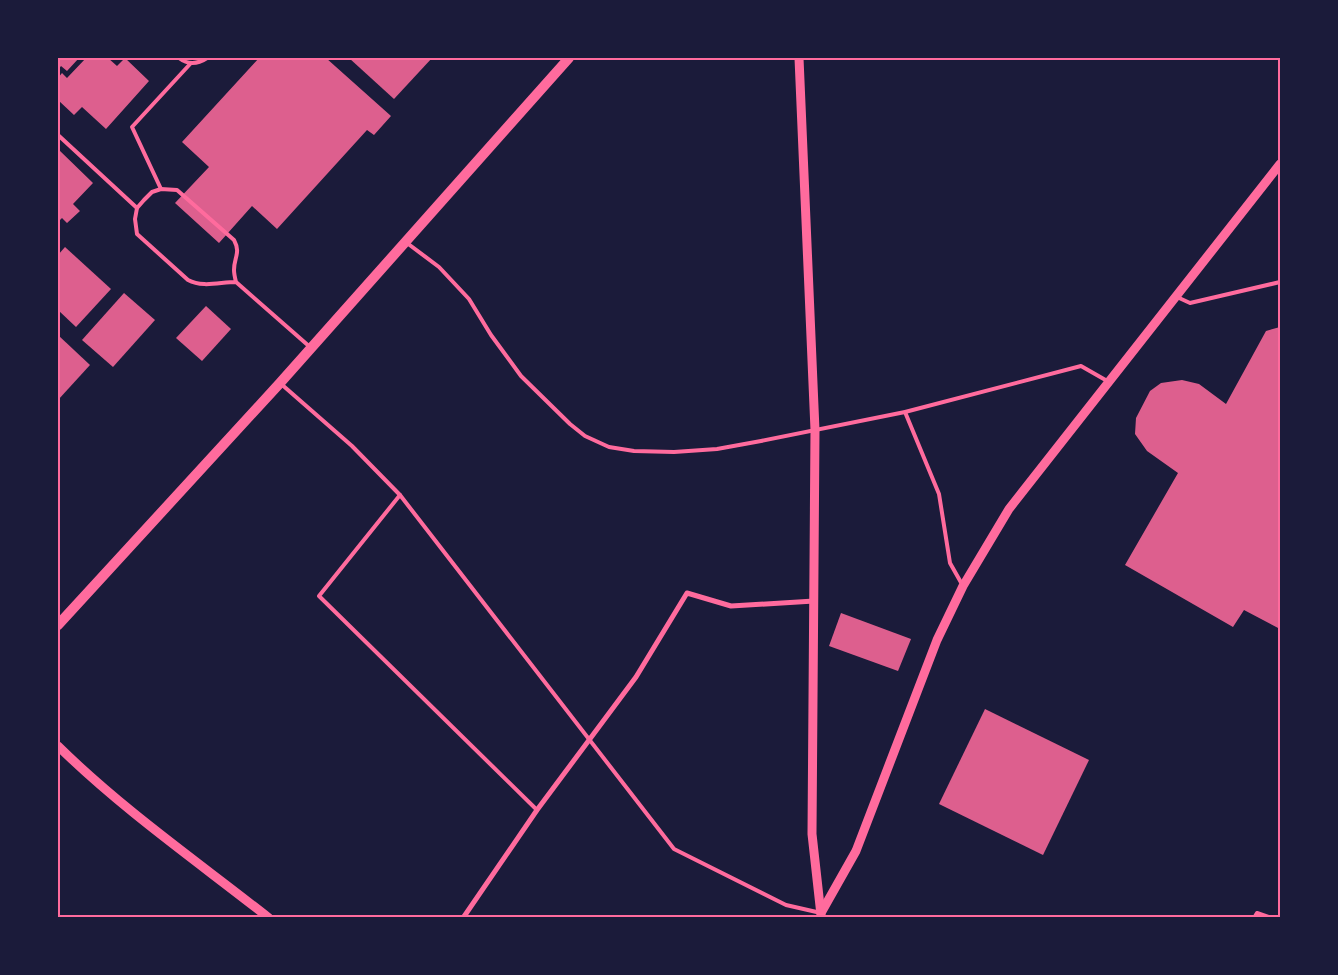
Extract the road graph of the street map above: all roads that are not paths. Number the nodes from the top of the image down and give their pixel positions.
1 (179, 58) edge
2 (207, 58) edge
3 (568, 58) edge
4 (799, 58) edge
5 (191, 63) junction
6 (58, 136) edge
7 (1280, 164) edge
8 (161, 189) junction
9 (138, 208) junction
10 (405, 242) junction
11 (236, 282) junction
12 (1280, 282) edge
13 (1177, 297) junction
14 (311, 348) junction
15 (1109, 382) junction
16 (280, 383) junction
17 (905, 412) junction
18 (815, 430) junction
19 (400, 495) junction
20 (963, 586) junction
21 (814, 601) junction
22 (58, 623) edge
23 (590, 740) junction
24 (58, 746) edge
25 (537, 810) junction
26 (821, 915) edge
27 (269, 918) edge
28 (463, 918) edge
29 (1254, 918) edge
30 (1272, 918) edge

1 - 5 lane
2 - 5 lane
3 - 10 main road
4 - 18 street
5 - 8 lane
6 - 9 lane
7 - 13 street
8 - 9 lane
8 - 11 lane
9 - 11 lane
10 - 14 main road
10 - 18 lane
11 - 14 lane
12 - 13 lane
13 - 15 street
14 - 16 main road
15 - 17 lane
15 - 20 street
16 - 19 lane
16 - 22 main road
17 - 18 lane
17 - 20 lane
18 - 21 street
19 - 23 lane
19 - 25 lane
20 - 26 street
21 - 23 street
21 - 26 street
23 - 25 street
23 - 26 lane
24 - 27 street
25 - 28 street
29 - 30 lane

